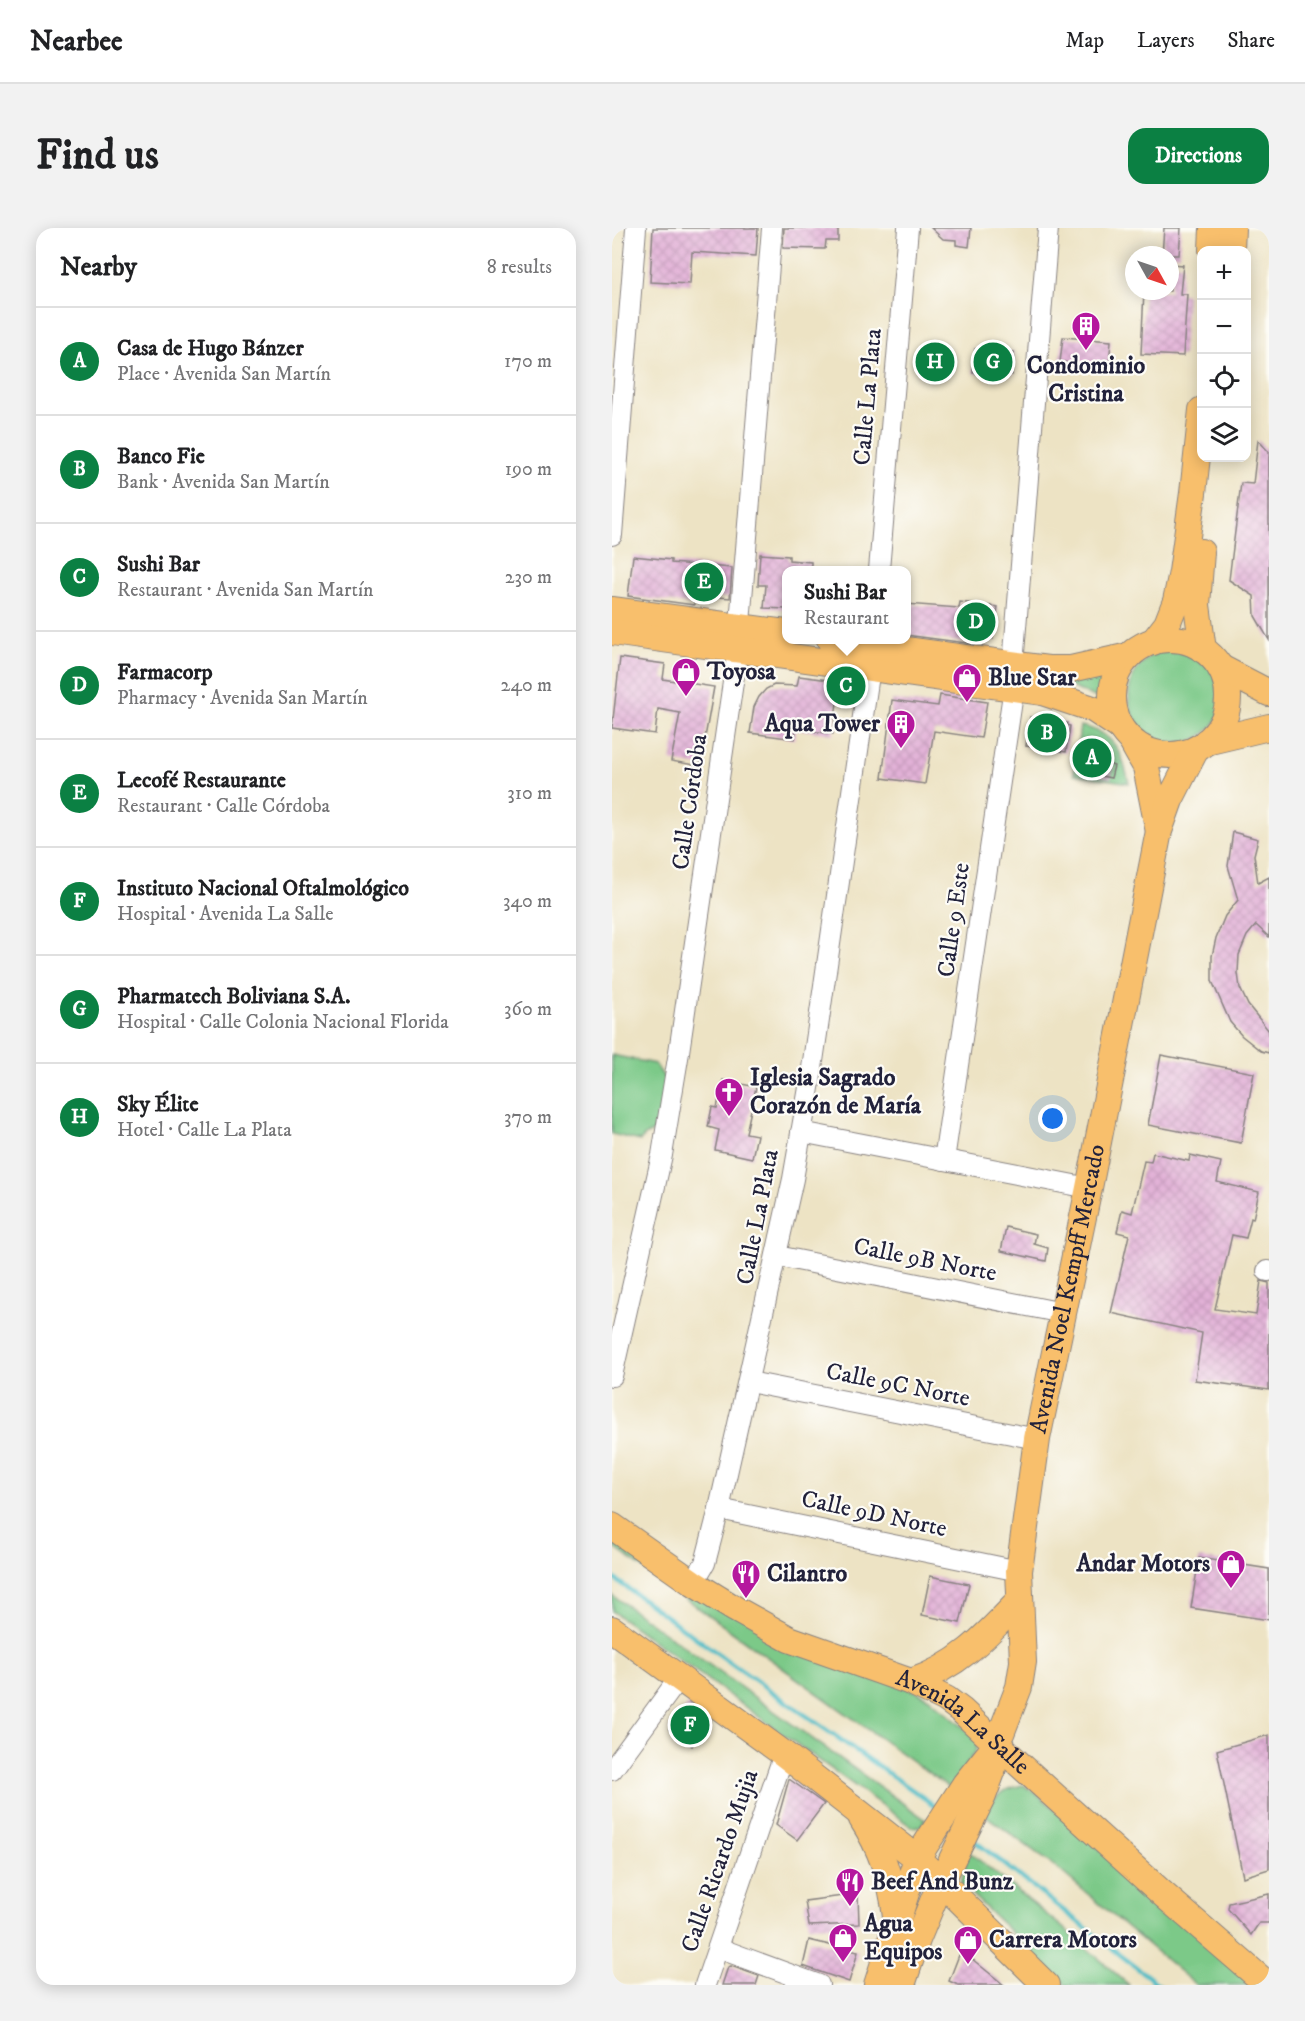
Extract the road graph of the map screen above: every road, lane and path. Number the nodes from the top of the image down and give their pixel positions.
1 (636, 228) edge
2 (772, 228) edge
3 (908, 228) edge
4 (1048, 228) edge
5 (1213, 228) edge
6 (1233, 228) edge
7 (1212, 246) edge
8 (1231, 246) edge
9 (1197, 450) edge
10 (1212, 462) edge
11 (612, 535) edge
12 (879, 566) edge
13 (612, 610) edge
14 (612, 632) edge
15 (782, 633) edge
16 (739, 637) junction
17 (782, 642) edge
18 (1153, 642) junction
19 (806, 644) edge
20 (848, 644) edge
21 (872, 651) edge
22 (1129, 656) junction
23 (1212, 659) junction
24 (1013, 676) junction
25 (1269, 693) edge
26 (1269, 726) edge
27 (1126, 734) junction
28 (1201, 746) junction
29 (1159, 831) junction
30 (801, 1132) junction
31 (944, 1160) junction
32 (1089, 1188) junction
33 (777, 1256) junction
34 (1063, 1313) junction
35 (612, 1376) edge
36 (749, 1382) junction
37 (1037, 1439) junction
38 (719, 1509) junction
39 (612, 1526) edge
40 (1019, 1571) junction
41 (693, 1583) junction
42 (1020, 1600) junction
43 (612, 1629) edge
44 (680, 1677) junction
45 (910, 1682) junction
46 (997, 1744) junction
47 (784, 1754) junction
48 (612, 1770) edge
49 (971, 1795) junction
50 (853, 1806) junction
51 (924, 1847) junction
52 (941, 1882) junction
53 (976, 1917) junction
54 (907, 1934) junction
55 (718, 1948) junction
56 (705, 1985) edge
57 (819, 1985) edge
58 (877, 1985) edge
59 (902, 1985) edge
60 (1046, 1985) edge
61 (1268, 1985) edge

1 - 11 street
2 - 16 street, Calle Córdoba
3 - 12 street, Calle La Plata
4 - 24 street, Calle 9 Este
5 - 7 main road
6 - 8 main road
9 - 18 main road
10 - 23 main road
13 - 16 main road
14 - 16 main road
15 - 16 main road
16 - 17 main road
16 - 35 street, Calle Córdoba
18 - 22 main road
18 - 23 main road
19 - 21 main road
20 - 21 main road
21 - 24 main road
21 - 30 street, Calle La Plata
22 - 24 main road
22 - 27 main road
23 - 25 main road
23 - 28 main road
24 - 27 main road
24 - 31 street, Calle 9 Este
26 - 28 main road
27 - 28 main road
27 - 29 main road, Avenida Noel Kempff Mercado
28 - 29 main road, Avenida Noel Kempff Mercado
29 - 32 main road, Avenida Noel Kempff Mercado
30 - 31 street
30 - 33 street, Calle La Plata
31 - 32 street
32 - 34 main road, Avenida Noel Kempff Mercado
33 - 34 street, Calle 9B Norte
33 - 36 street, Calle La Plata
34 - 37 main road, Avenida Noel Kempff Mercado
36 - 37 street, Calle 9C Norte
36 - 38 street, Calle La Plata
37 - 40 main road, Avenida Noel Kempff Mercado
38 - 40 street, Calle 9D Norte
38 - 41 street, Calle La Plata
39 - 41 main road, Avenida La Salle
40 - 42 main road, Avenida Noel Kempff Mercado
41 - 45 main road, Avenida La Salle
42 - 45 main road
42 - 46 main road, Avenida Noel Kempff Mercado
43 - 44 main road
44 - 47 main road
44 - 48 street
45 - 46 main road, Avenida La Salle
46 - 49 main road, Avenida Noel Kempff Mercado
46 - 61 main road, Avenida La Salle
47 - 50 main road
47 - 55 street, Calle Ricardo Mujia
49 - 51 main road, Avenida Noel Kempff Mercado
49 - 52 main road, Avenida Noel Kempff Mercado
50 - 51 main road
50 - 54 main road
51 - 52 main road
51 - 54 main road, Avenida Noel Kempff Mercado
52 - 53 main road
52 - 54 main road, Avenida Noel Kempff Mercado
53 - 54 main road
53 - 60 main road
54 - 58 main road, Avenida Noel Kempff Mercado
54 - 59 main road, Avenida Noel Kempff Mercado
55 - 56 street, Calle Ricardo Mujia
55 - 57 street

